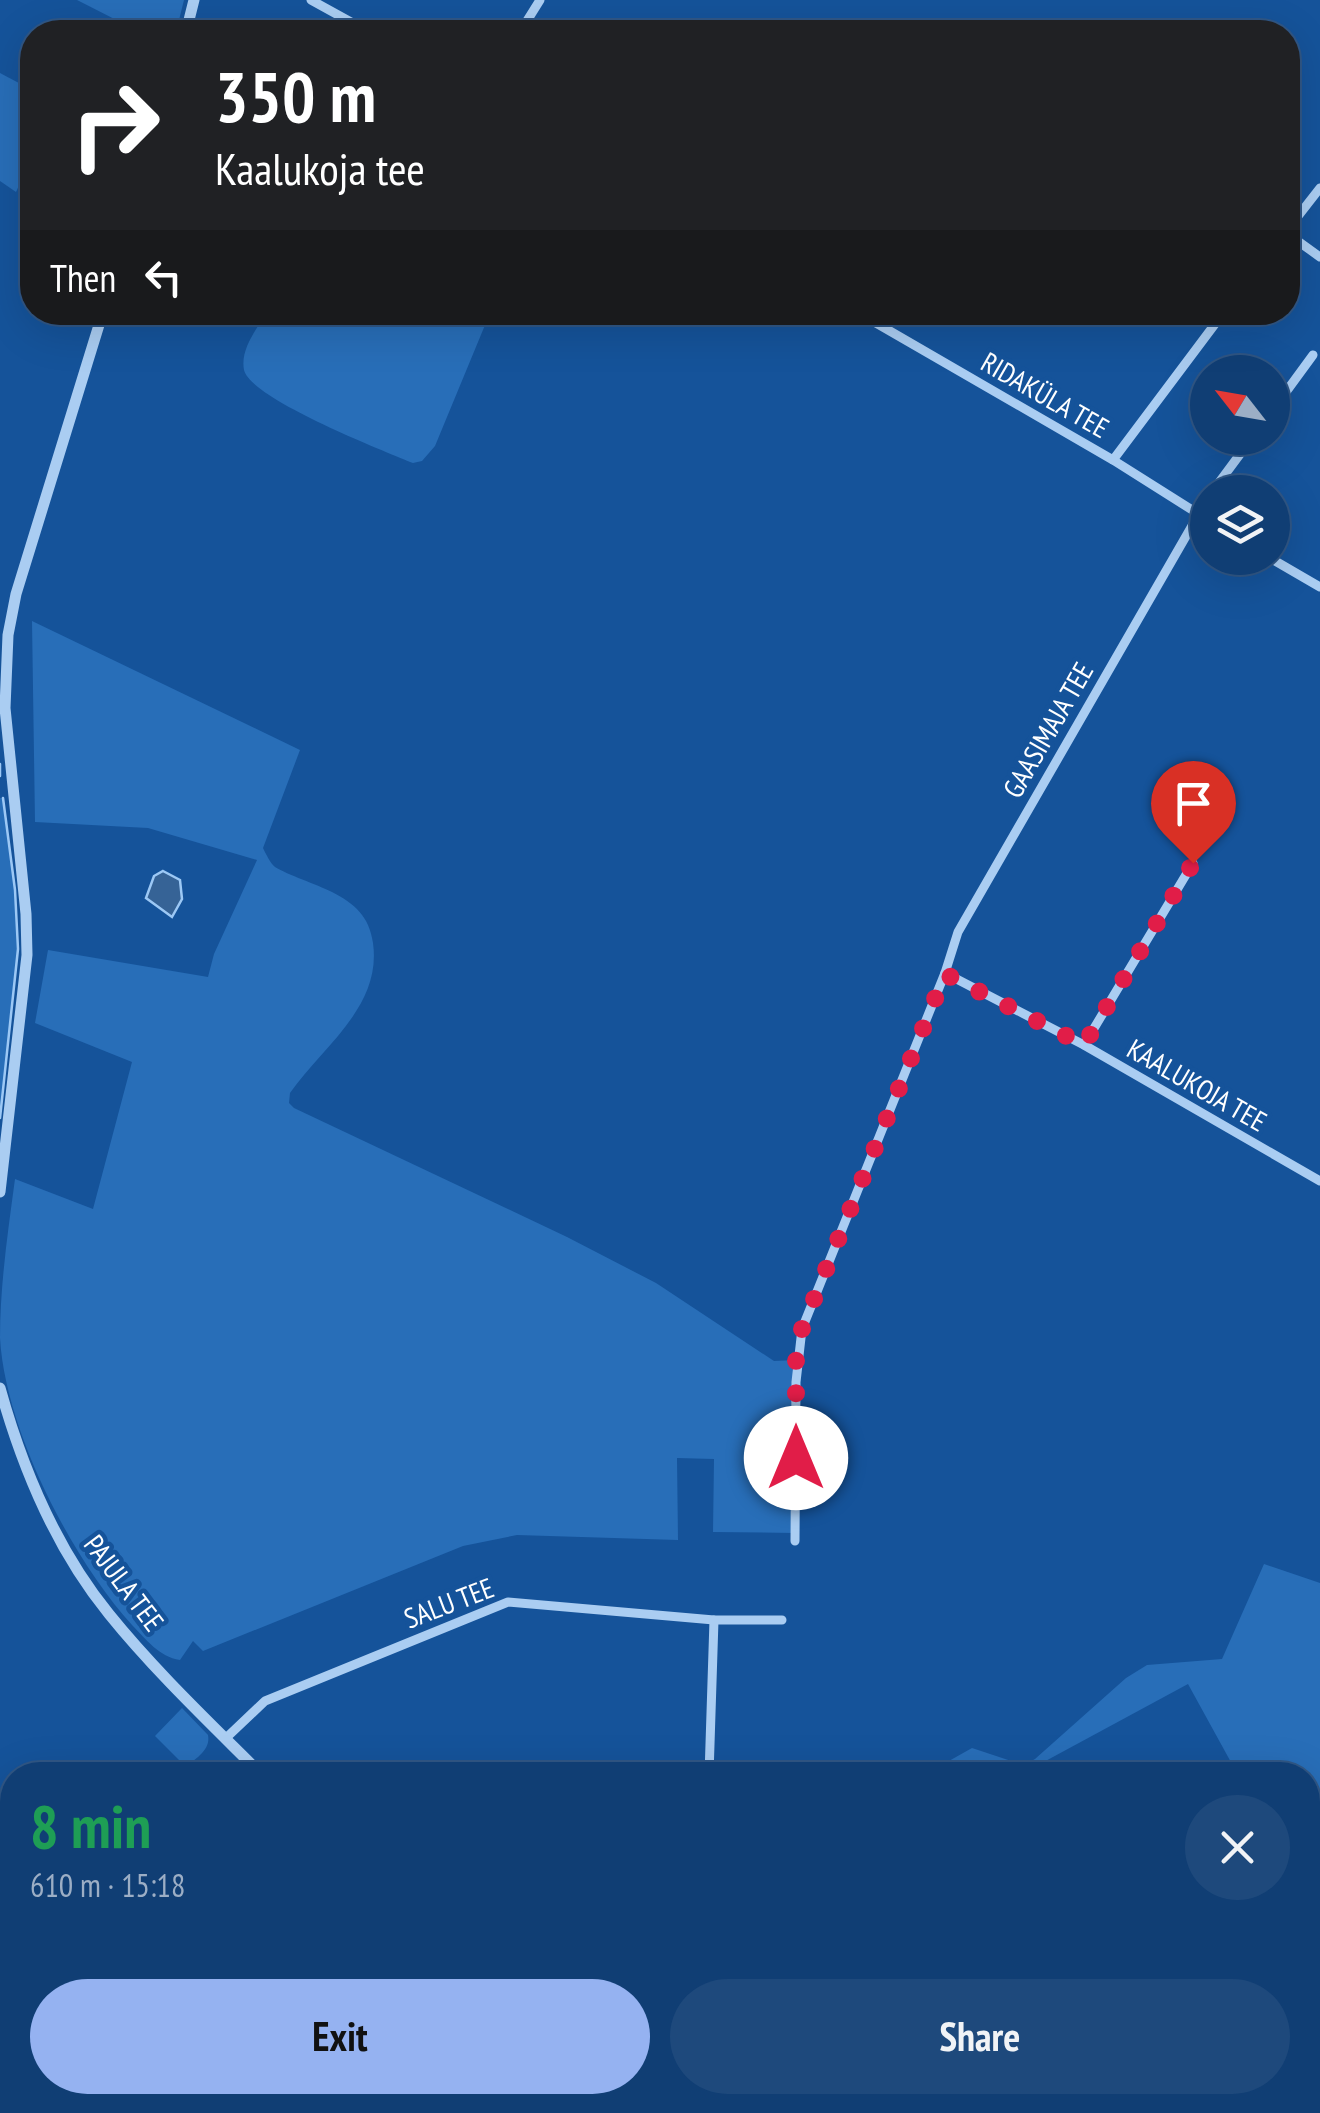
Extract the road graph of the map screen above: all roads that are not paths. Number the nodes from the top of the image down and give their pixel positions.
1 (311, 0) edge
2 (347, 20) edge
3 (1320, 188) edge
4 (1300, 216) edge
5 (1300, 241) edge
6 (1320, 257) edge
7 (99, 325) edge
8 (879, 325) edge
9 (1214, 325) edge
10 (1314, 356) dead end
11 (1290, 387) edge
12 (1113, 460) junction
13 (1190, 510) edge
14 (1190, 533) edge
15 (1290, 570) edge
16 (1320, 587) edge
17 (1193, 863) dead end
18 (945, 974) junction
19 (1084, 1045) junction
20 (1320, 1181) edge
21 (0, 1192) edge
22 (0, 1388) edge
23 (795, 1542) dead end
24 (714, 1620) junction
25 (782, 1620) dead end
26 (226, 1738) junction
27 (249, 1762) edge
28 (709, 1762) edge

1 - 2 street
3 - 4 street
5 - 6 street
7 - 21 street
8 - 12 street, RIDAKÜLA TEE
9 - 12 street
10 - 11 street
12 - 13 street, RIDAKÜLA TEE
14 - 18 street, GAASIMAJA TEE
15 - 16 street
17 - 19 street
18 - 19 street, KAALUKOJA TEE
18 - 23 street, GAASIMAJA TEE
19 - 20 street, KAALUKOJA TEE
22 - 26 street, PAJULA TEE
24 - 25 street, SALU TEE
24 - 26 street, SALU TEE
24 - 28 street
26 - 27 street, PAJULA TEE

